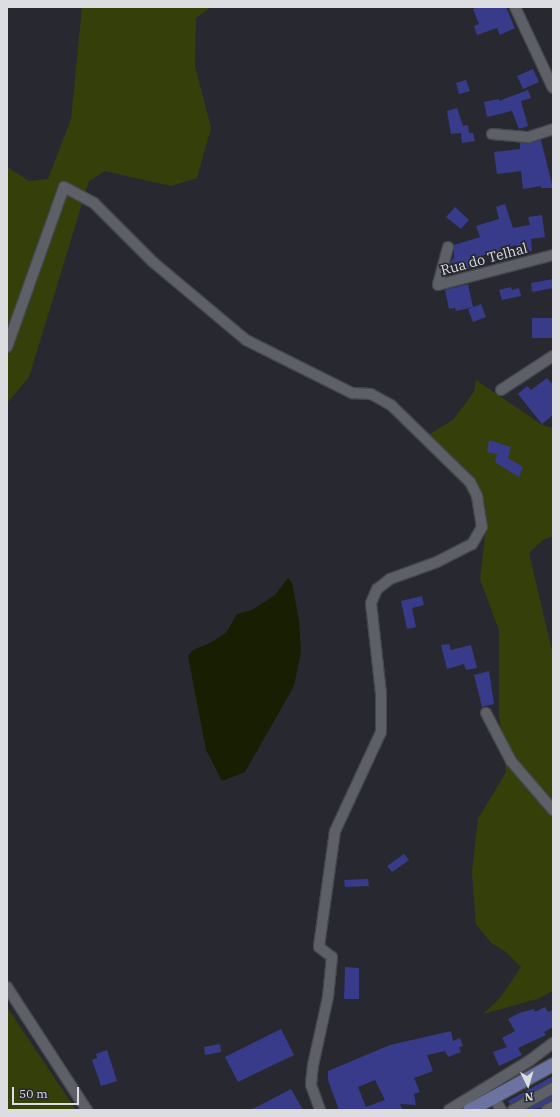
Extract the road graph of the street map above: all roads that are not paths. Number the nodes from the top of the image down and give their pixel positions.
1 (515, 7) edge
2 (553, 88) edge
3 (553, 129) edge
4 (492, 134) dead end
5 (448, 247) dead end
6 (553, 255) edge
7 (7, 347) edge
8 (553, 356) edge
9 (501, 390) dead end
10 (486, 713) dead end
11 (553, 810) edge
12 (7, 988) edge
13 (553, 1043) edge
14 (553, 1064) edge
15 (553, 1088) edge
16 (493, 1097) junction
17 (553, 1107) edge
18 (87, 1110) edge
19 (320, 1110) edge
20 (449, 1110) edge
21 (469, 1110) edge
22 (501, 1110) edge
23 (513, 1110) edge
24 (547, 1110) edge

1 - 2 street
3 - 4 street
5 - 6 street, Rua do Telhal
7 - 19 street
8 - 9 street
10 - 11 street
12 - 18 street
13 - 20 street
14 - 16 main road
15 - 23 street
16 - 21 main road
16 - 22 street
17 - 24 street

